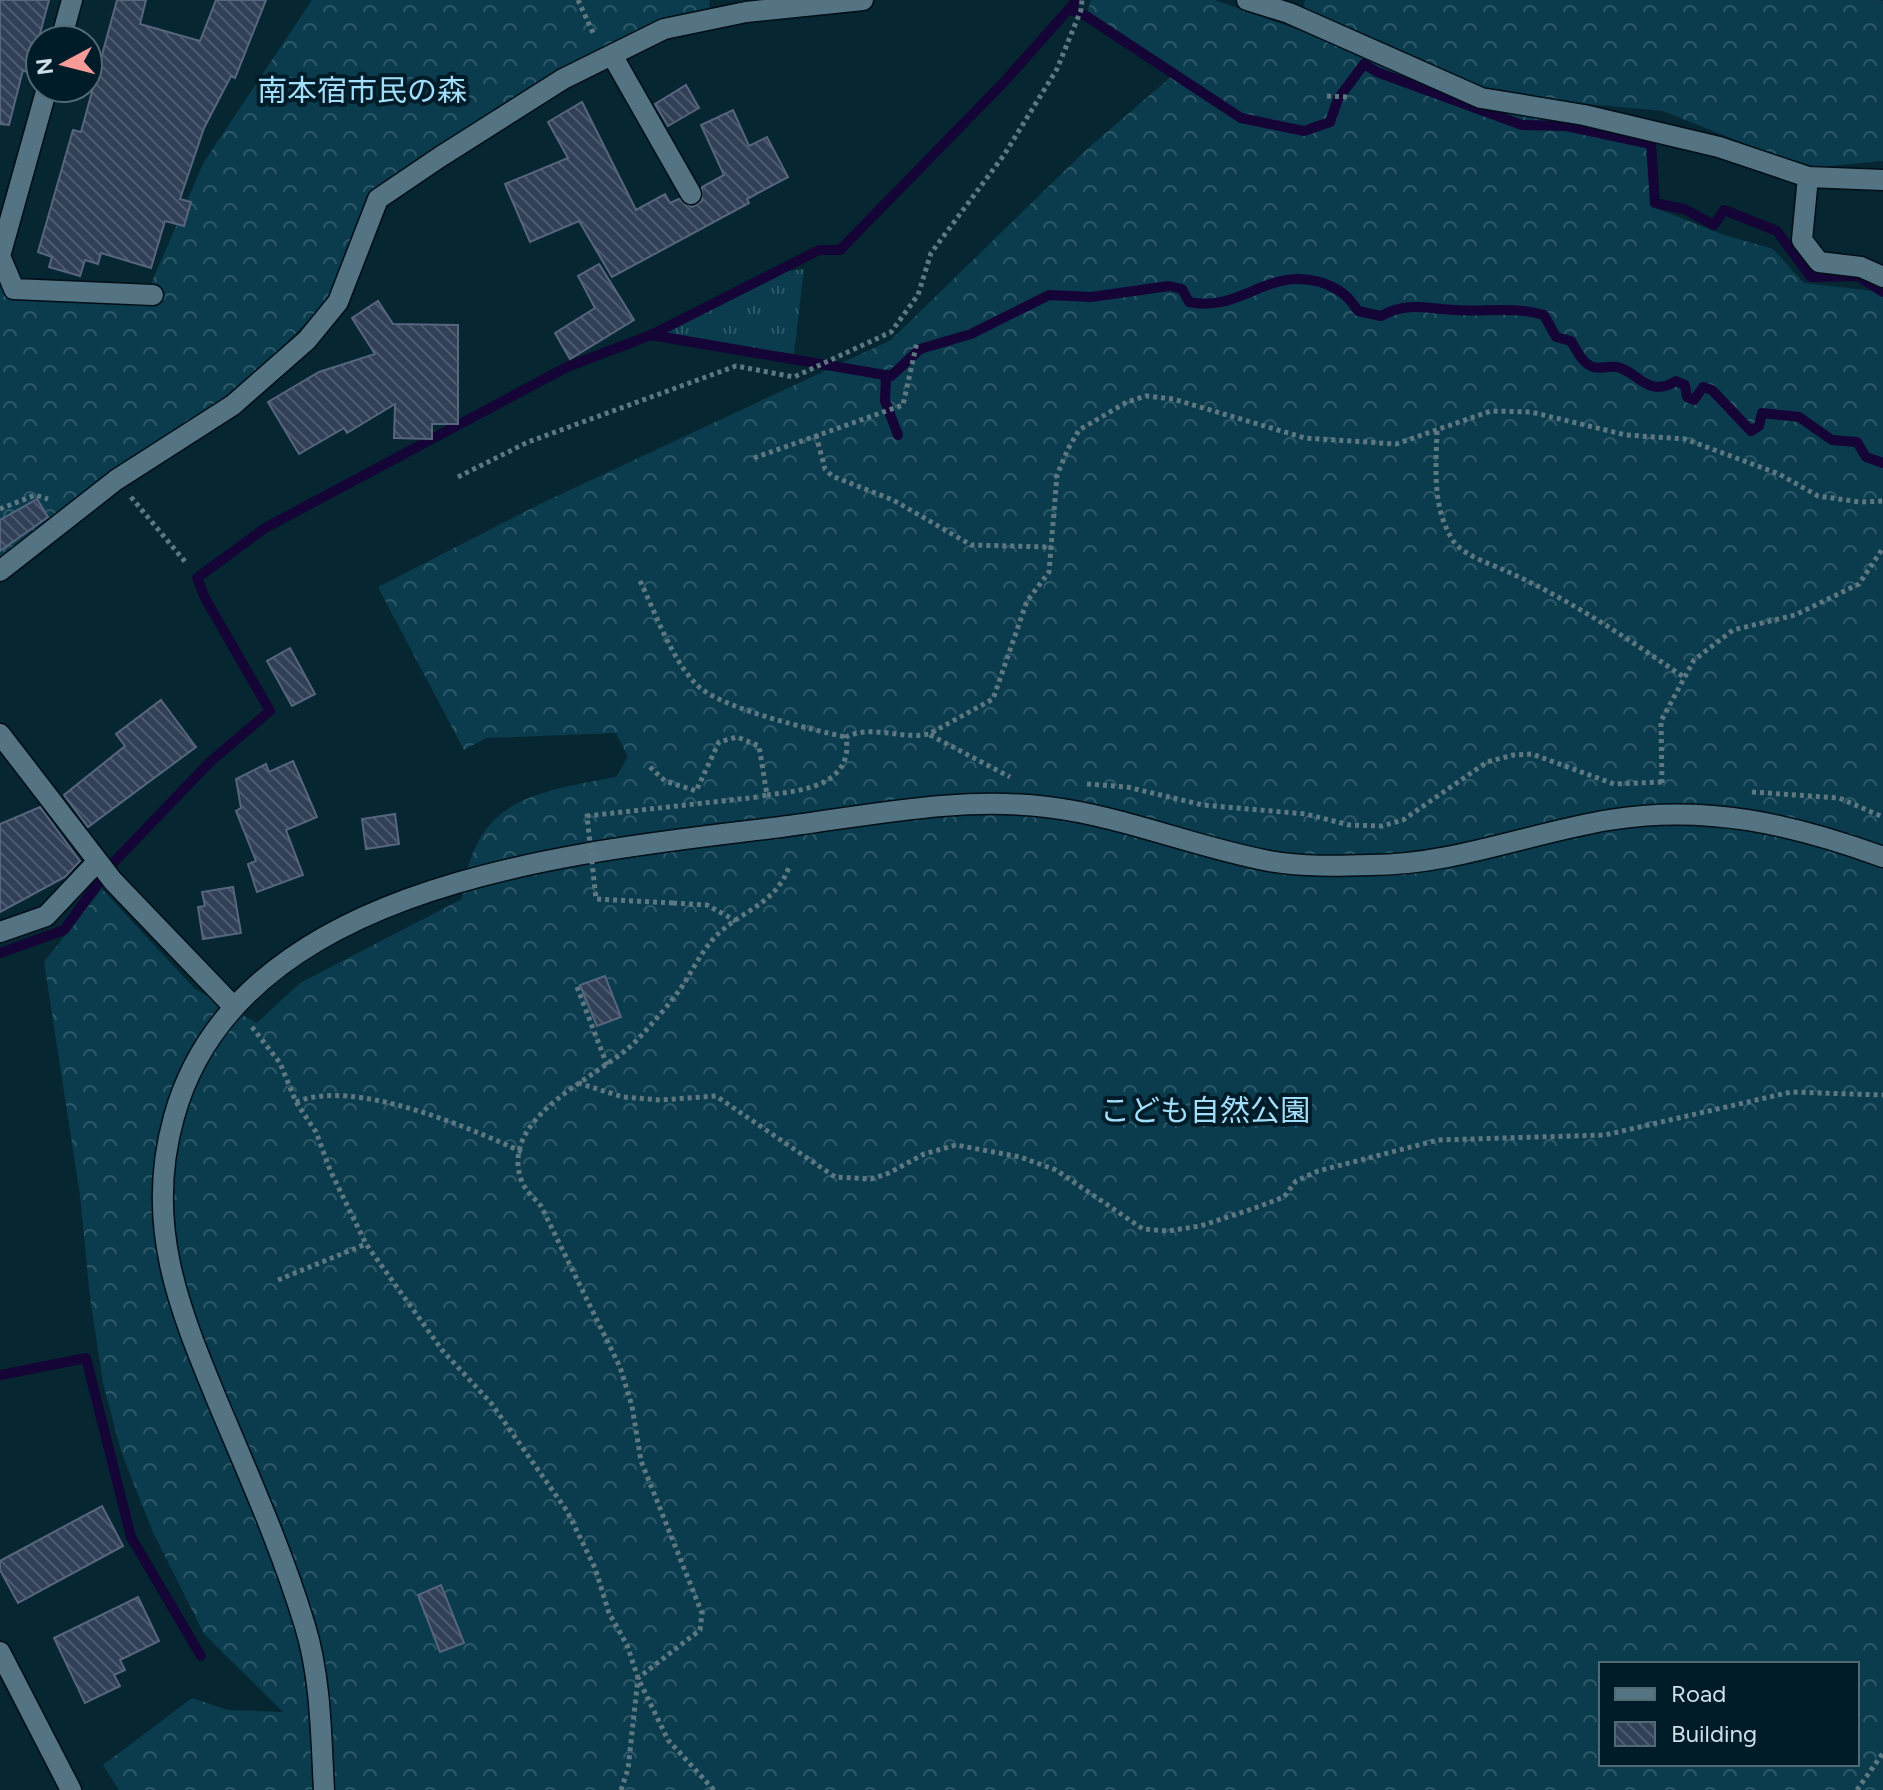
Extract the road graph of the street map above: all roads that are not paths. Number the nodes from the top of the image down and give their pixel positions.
1 (72, 0) edge
2 (863, 0) edge
3 (1247, 0) edge
4 (65, 24) edge
5 (612, 55) junction
6 (43, 104) edge
7 (1808, 177) junction
8 (1883, 180) edge
9 (691, 194) dead end
10 (0, 256) edge
11 (1883, 277) edge
12 (153, 295) dead end
13 (0, 571) edge
14 (0, 734) edge
15 (1883, 857) edge
16 (97, 862) junction
17 (0, 932) edge
18 (233, 1006) junction
19 (0, 1652) edge
20 (71, 1790) edge
21 (324, 1790) edge

1 - 4 street
2 - 5 street
3 - 7 street
5 - 9 street
5 - 13 street
6 - 10 street
7 - 8 street
7 - 11 street
10 - 12 street
14 - 16 street
15 - 18 street
16 - 17 street
16 - 18 street
18 - 21 street
19 - 20 street

